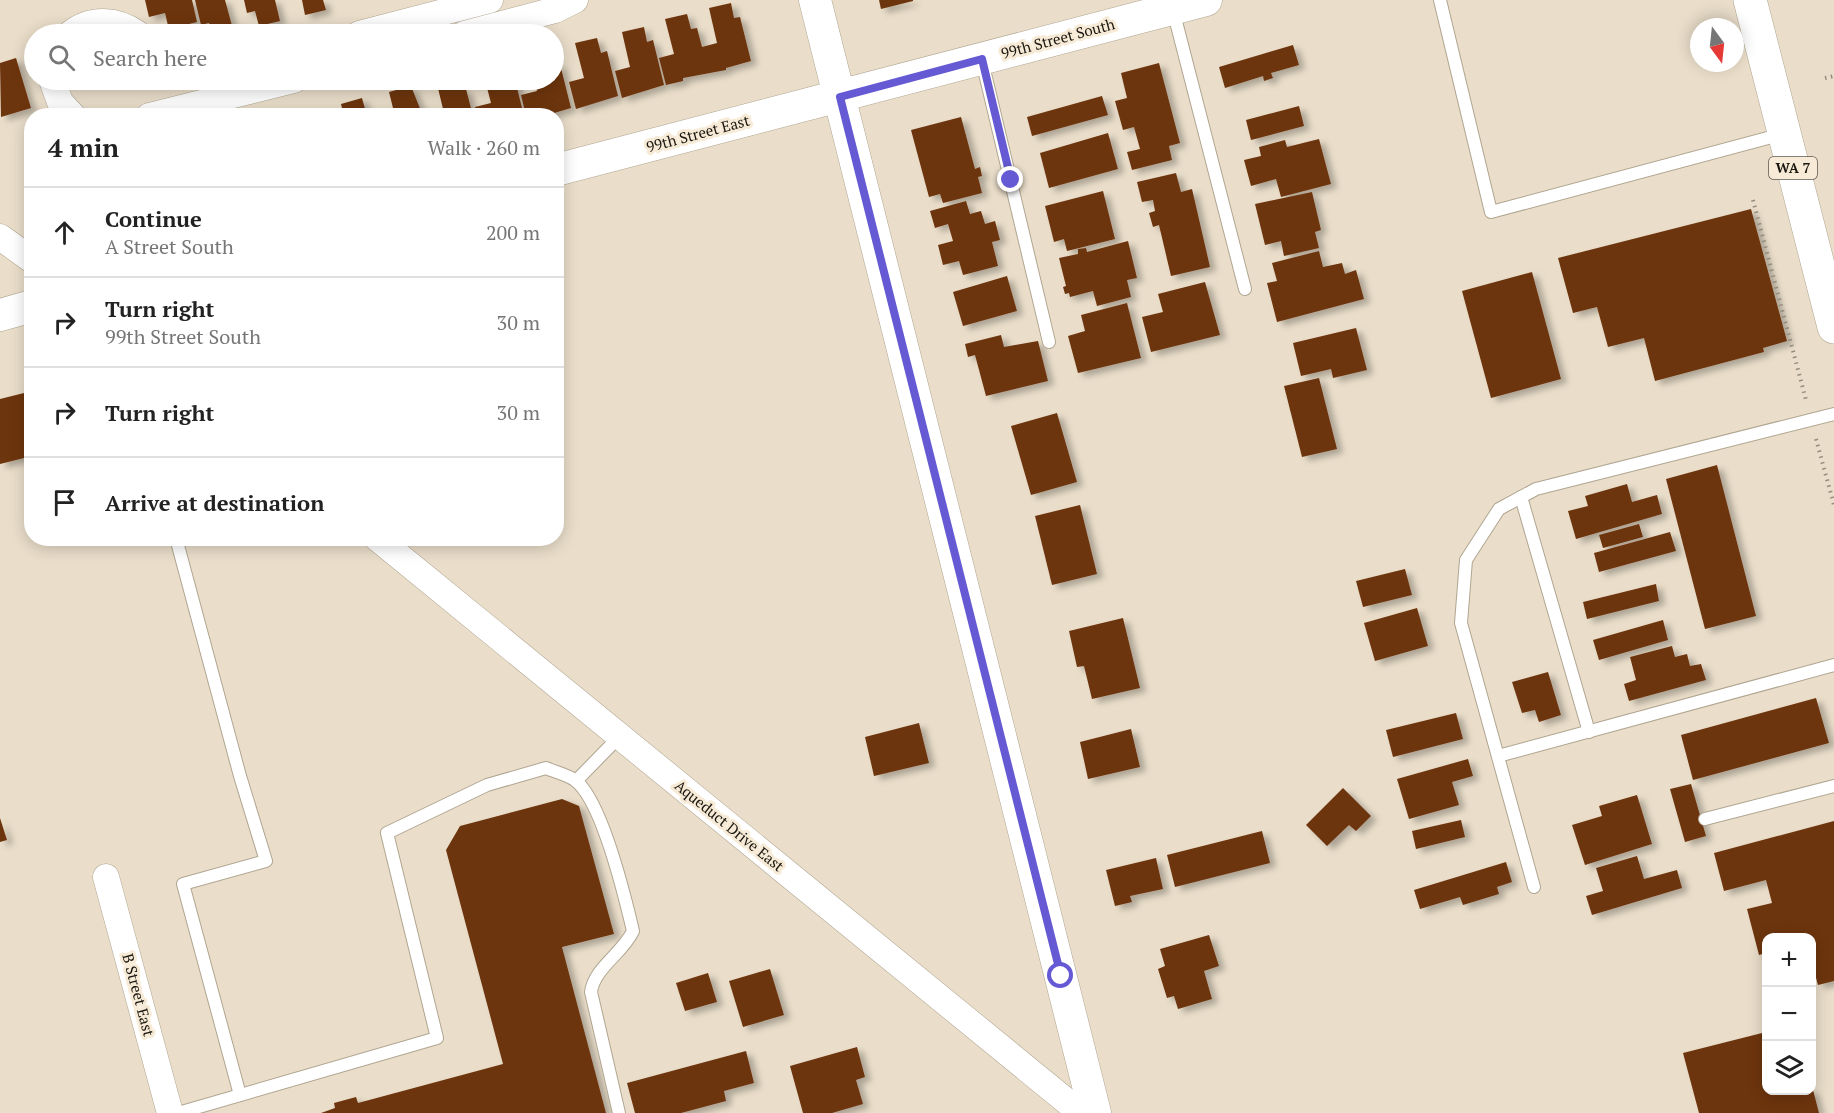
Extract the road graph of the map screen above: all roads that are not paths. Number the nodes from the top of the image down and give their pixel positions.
1 (490, 0) edge
2 (575, 0) edge
3 (815, 0) edge
4 (1206, 0) edge
5 (1440, 0) edge
6 (1750, 0) edge
7 (1173, 9) junction
8 (88, 24) edge
9 (119, 24) edge
10 (398, 24) edge
11 (502, 24) edge
12 (982, 59) junction
13 (56, 90) edge
14 (253, 90) edge
15 (840, 97) junction
16 (66, 108) edge
17 (180, 108) edge
18 (1784, 134) junction
19 (564, 168) edge
20 (0, 237) edge
21 (24, 254) edge
22 (1828, 279) edge
23 (1245, 289) dead end
24 (24, 308) edge
25 (0, 315) edge
26 (1834, 327) edge
27 (1049, 342) dead end
28 (1834, 414) edge
29 (1521, 497) junction
30 (178, 546) edge
31 (387, 546) edge
32 (1834, 665) edge
33 (1589, 732) junction
34 (620, 736) junction
35 (1498, 756) junction
36 (576, 781) junction
37 (1834, 786) edge
38 (1705, 819) dead end
39 (106, 877) dead end
40 (1534, 886) dead end
41 (240, 1095) junction
42 (170, 1113) edge
43 (178, 1113) edge
44 (619, 1113) edge
45 (1082, 1113) edge
46 (1095, 1113) edge

1 - 10 street
2 - 11 street
3 - 15 street
4 - 7 street, 99th Street South
5 - 18 lane
6 - 18 main road, WA 7
7 - 12 street, 99th Street South
7 - 23 lane
8 - 9 street
12 - 15 street, 99th Street South
12 - 27 lane
13 - 16 street
14 - 17 street
15 - 19 street, 99th Street East
15 - 46 street
18 - 22 main road, WA 7
20 - 21 street
22 - 26 main road, WA 7
24 - 25 street
28 - 29 lane
29 - 33 lane
29 - 35 lane
30 - 41 lane
31 - 34 street, Aqueduct Drive East
32 - 33 lane
33 - 35 lane
34 - 36 lane
34 - 45 street, Aqueduct Drive East
35 - 40 lane
36 - 41 lane
36 - 44 lane
37 - 38 lane
39 - 42 street, B Street East
41 - 43 lane

